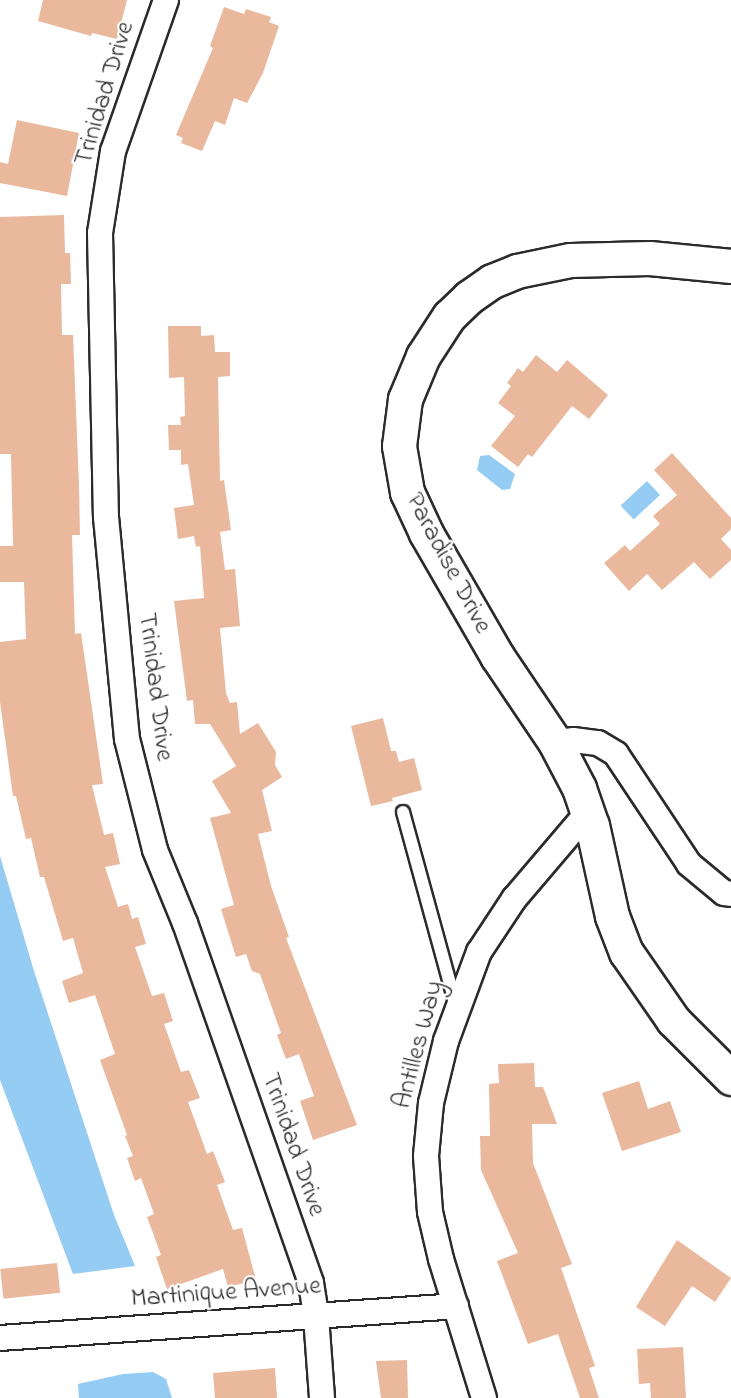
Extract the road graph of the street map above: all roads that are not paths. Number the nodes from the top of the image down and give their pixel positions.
1 (166, 0) edge
2 (731, 266) edge
3 (555, 742) junction
4 (403, 812) dead end
5 (588, 812) junction
6 (731, 894) edge
7 (457, 1007) junction
8 (731, 1077) edge
9 (456, 1306) junction
10 (316, 1316) junction
11 (0, 1338) edge
12 (322, 1398) edge
13 (484, 1398) edge

1 - 10 street, Trinidad Drive
2 - 3 street, Paradise Drive
3 - 5 street, Paradise Drive
3 - 6 street
4 - 7 lane
5 - 7 street, Antilles Way
5 - 8 street, Paradise Drive
7 - 9 street, Antilles Way
9 - 10 street, Martinique Avenue
9 - 13 street, Antilles Way
10 - 11 street, Martinique Avenue
10 - 12 street, Trinidad Drive

